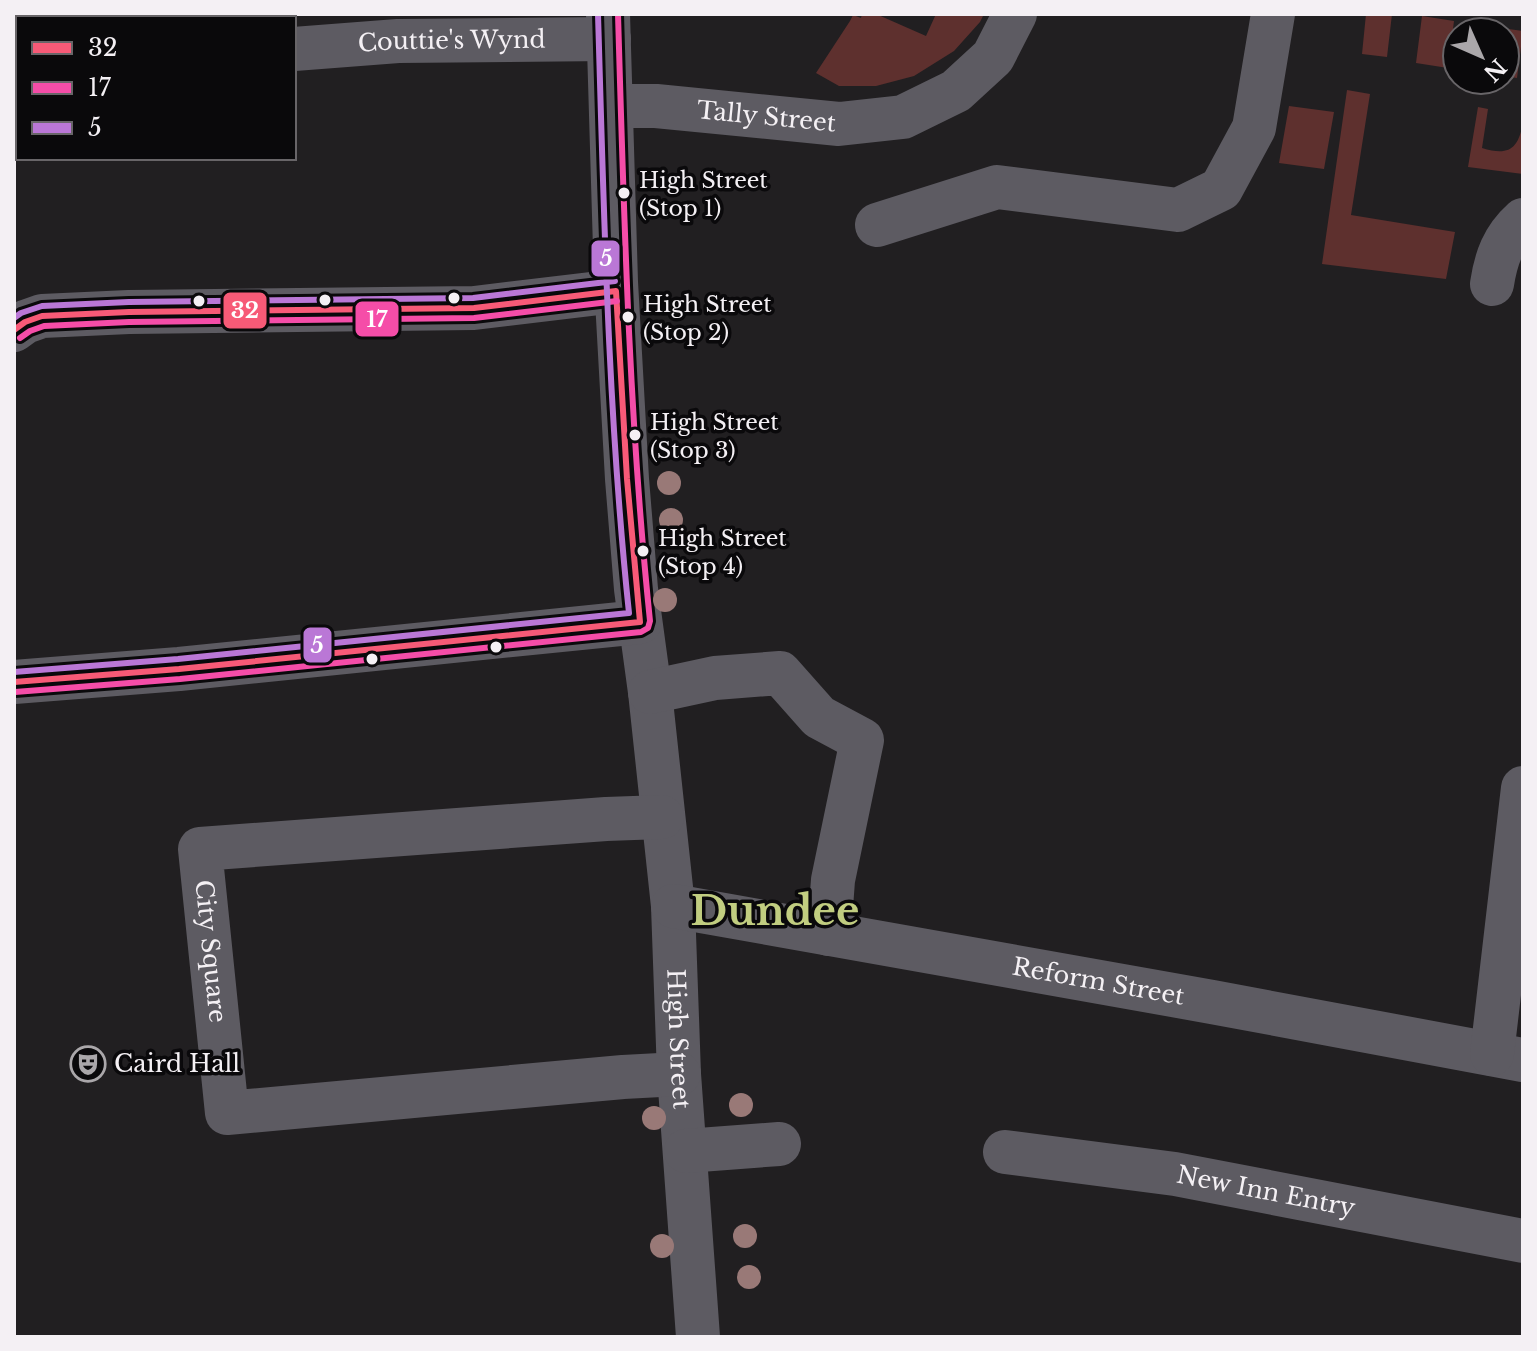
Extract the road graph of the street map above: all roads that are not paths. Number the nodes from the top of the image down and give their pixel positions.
1 (1015, 14) edge
2 (1273, 14) edge
3 (608, 27) edge
4 (296, 49) edge
5 (631, 106) dead end
6 (1523, 220) edge
7 (877, 225) dead end
8 (1492, 284) dead end
9 (616, 291) junction
10 (14, 330) edge
11 (640, 622) junction
12 (14, 682) edge
13 (650, 692) junction
14 (1523, 788) edge
15 (662, 817) junction
16 (673, 906) junction
17 (829, 934) junction
18 (1508, 1057) edge
19 (679, 1074) junction
20 (779, 1144) dead end
21 (686, 1151) junction
22 (1005, 1152) dead end
23 (1523, 1241) edge
24 (698, 1337) edge

1 - 5 street, Tally Street
2 - 7 street
3 - 4 street, Couttie's Wynd
3 - 9 street, High Street
6 - 8 street
9 - 10 street
9 - 11 street, High Street
11 - 12 street
11 - 13 street, High Street
13 - 15 street, High Street
13 - 17 street
14 - 18 street
15 - 16 street, High Street
15 - 19 street, City Square
16 - 17 street, Reform Street
16 - 19 street, High Street
17 - 18 street, Reform Street
19 - 21 street, High Street
20 - 21 street
21 - 24 street, High Street
22 - 23 street, New Inn Entry

